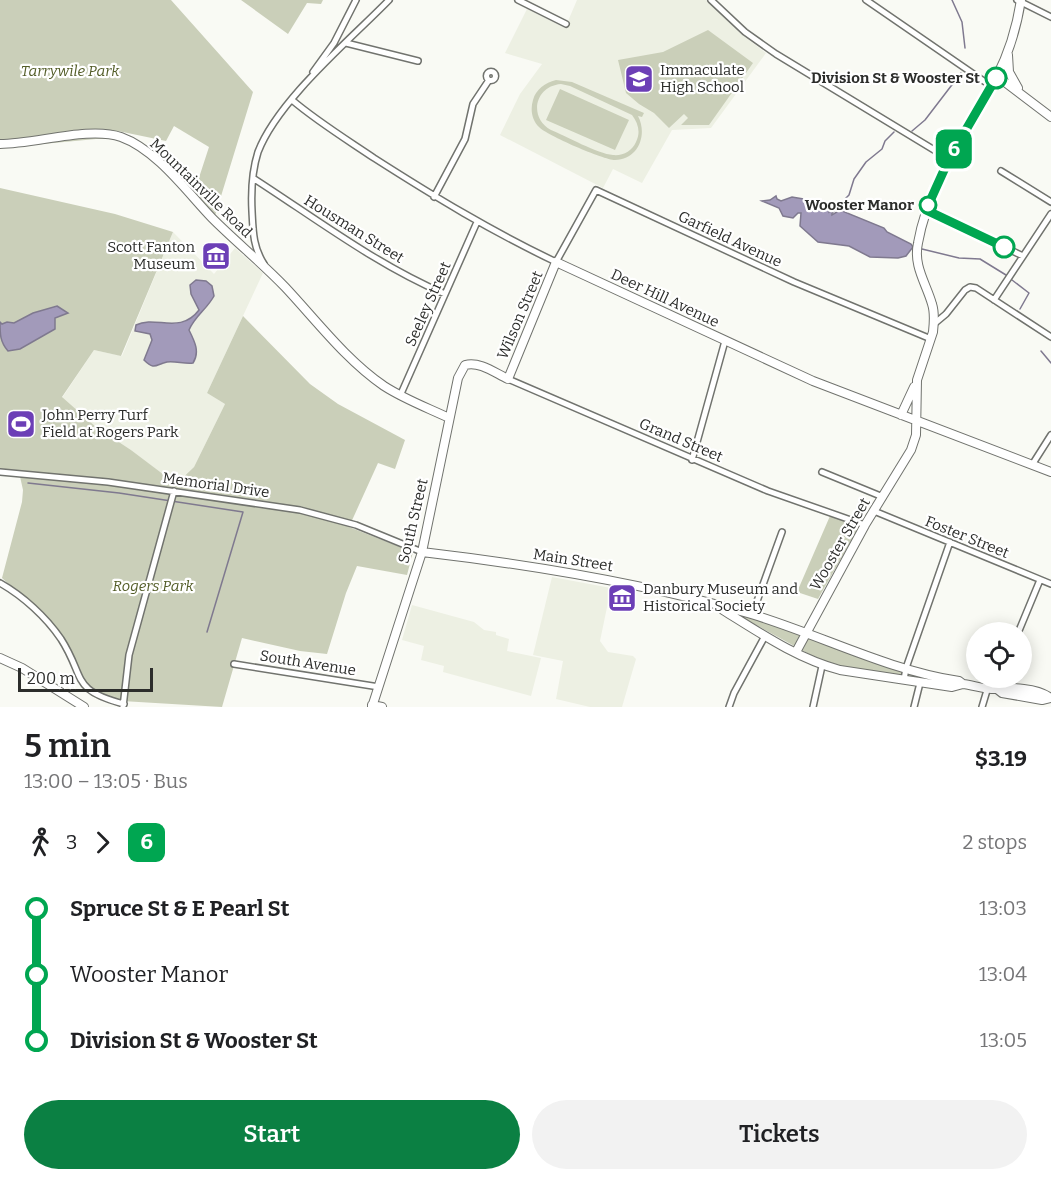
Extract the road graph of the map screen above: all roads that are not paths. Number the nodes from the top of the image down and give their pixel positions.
1 (356, 0) edge
2 (390, 0) edge
3 (518, 0) edge
4 (711, 0) edge
5 (866, 0) edge
6 (1020, 1) edge
7 (1051, 17) edge
8 (566, 24) dead end
9 (346, 43) junction
10 (1008, 50) junction
11 (418, 62) dead end
12 (997, 76) junction
13 (489, 80) dead end
14 (308, 81) junction
15 (991, 86) junction
16 (1026, 99) junction
17 (292, 100) junction
18 (1051, 117) edge
19 (0, 144) edge
20 (949, 159) junction
21 (1001, 171) dead end
22 (253, 178) junction
23 (434, 196) junction
24 (1051, 202) edge
25 (926, 210) junction
26 (1051, 214) edge
27 (477, 222) junction
28 (253, 237) junction
29 (239, 243) junction
30 (1023, 256) junction
31 (556, 262) junction
32 (271, 272) junction
33 (445, 294) junction
34 (994, 300) junction
35 (934, 324) junction
36 (1050, 334) edge
37 (931, 339) junction
38 (725, 341) junction
39 (491, 371) joint
40 (508, 379) junction
41 (917, 380) junction
42 (400, 396) junction
43 (901, 415) junction
44 (450, 418) junction
45 (916, 420) junction
46 (927, 426) junction
47 (1051, 435) edge
48 (911, 450) junction
49 (692, 460) junction
50 (1032, 465) junction
51 (0, 472) edge
52 (822, 472) dead end
53 (1051, 472) edge
54 (174, 491) junction
55 (883, 497) junction
56 (874, 511) junction
57 (865, 525) junction
58 (782, 532) dead end
59 (950, 542) junction
60 (422, 552) junction
61 (1040, 580) junction
62 (0, 583) edge
63 (1051, 584) edge
64 (717, 606) junction
65 (752, 615) junction
66 (1023, 622) edge
67 (804, 633) junction
68 (765, 636) junction
69 (795, 652) junction
70 (0, 658) edge
71 (234, 664) dead end
72 (822, 666) junction
73 (906, 668) junction
74 (904, 680) junction
75 (920, 683) junction
76 (963, 684) junction
77 (966, 684) edge
78 (379, 687) junction
79 (988, 688) edge
80 (992, 688) edge
81 (997, 689) joint
82 (1050, 698) edge
83 (124, 705) edge
84 (372, 706) edge
85 (84, 707) edge
86 (382, 707) edge
87 (729, 707) edge
88 (813, 707) edge
89 (914, 707) edge
90 (982, 707) edge

1 - 14 street
2 - 9 street
3 - 8 street
4 - 20 street
5 - 15 street
6 - 7 street
6 - 10 street
9 - 11 street
9 - 14 street
10 - 12 street
10 - 16 street
12 - 15 street
12 - 16 street
13 - 23 street
14 - 17 street
15 - 20 street
16 - 18 street
17 - 22 street
17 - 23 street, Deer Hill Avenue
19 - 29 street, Mountainville Road
20 - 25 street
21 - 24 street
22 - 28 street
22 - 33 street, Housman Street
23 - 27 street, Deer Hill Avenue
25 - 30 street
25 - 35 street
26 - 30 street
27 - 31 street, Deer Hill Avenue
27 - 33 street, Seeley Street
28 - 29 street
28 - 32 street
29 - 32 street, Mountainville Road
30 - 34 street
31 - 37 street, Garfield Avenue
31 - 38 street, Deer Hill Avenue
31 - 40 street, Wilson Street
32 - 42 street, Mountainville Road
33 - 42 street, Seeley Street
34 - 35 street
34 - 36 street
35 - 37 street
37 - 41 street
38 - 43 street, Deer Hill Avenue
38 - 49 street
39 - 40 street, Grand Street
39 - 44 street, South Street
40 - 49 street, Grand Street
41 - 43 street
41 - 45 street, Wooster Street
42 - 44 street, Mountainville Road
43 - 45 street, Deer Hill Avenue
44 - 60 street, South Street
45 - 46 street, Deer Hill Avenue
45 - 48 street, Wooster Street
46 - 48 street, Wooster Street
46 - 50 street, Deer Hill Avenue
47 - 50 street
48 - 55 street, Wooster Street
49 - 57 street, Grand Street
50 - 53 street, Deer Hill Avenue
51 - 54 street, Memorial Drive
52 - 55 street
54 - 60 street, Memorial Drive
54 - 83 street
55 - 56 street, Wooster Street
56 - 57 street, Wooster Street
56 - 59 street, Foster Street
57 - 67 street, Wooster Street
58 - 65 street
59 - 61 street, Foster Street
59 - 73 street
60 - 64 street, Main Street
60 - 78 street, South Street
61 - 63 street, Foster Street
61 - 66 street
62 - 83 street
64 - 65 street, Main Street
64 - 68 street, Main Street
65 - 67 street, Main Street
67 - 69 street, Wooster Street
67 - 73 street, Main Street
68 - 69 street, Main Street
68 - 87 street
69 - 72 street, Main Street
70 - 85 street
71 - 78 street, South Avenue
72 - 74 street, Main Street
72 - 88 street
73 - 74 street
73 - 76 street, Main Street
74 - 75 street, Main Street
75 - 76 street, Main Street
75 - 89 street
76 - 77 street, Main Street
78 - 84 street, South Street
79 - 90 street
80 - 81 street, Main Street
81 - 82 street, Main Street
84 - 86 street

